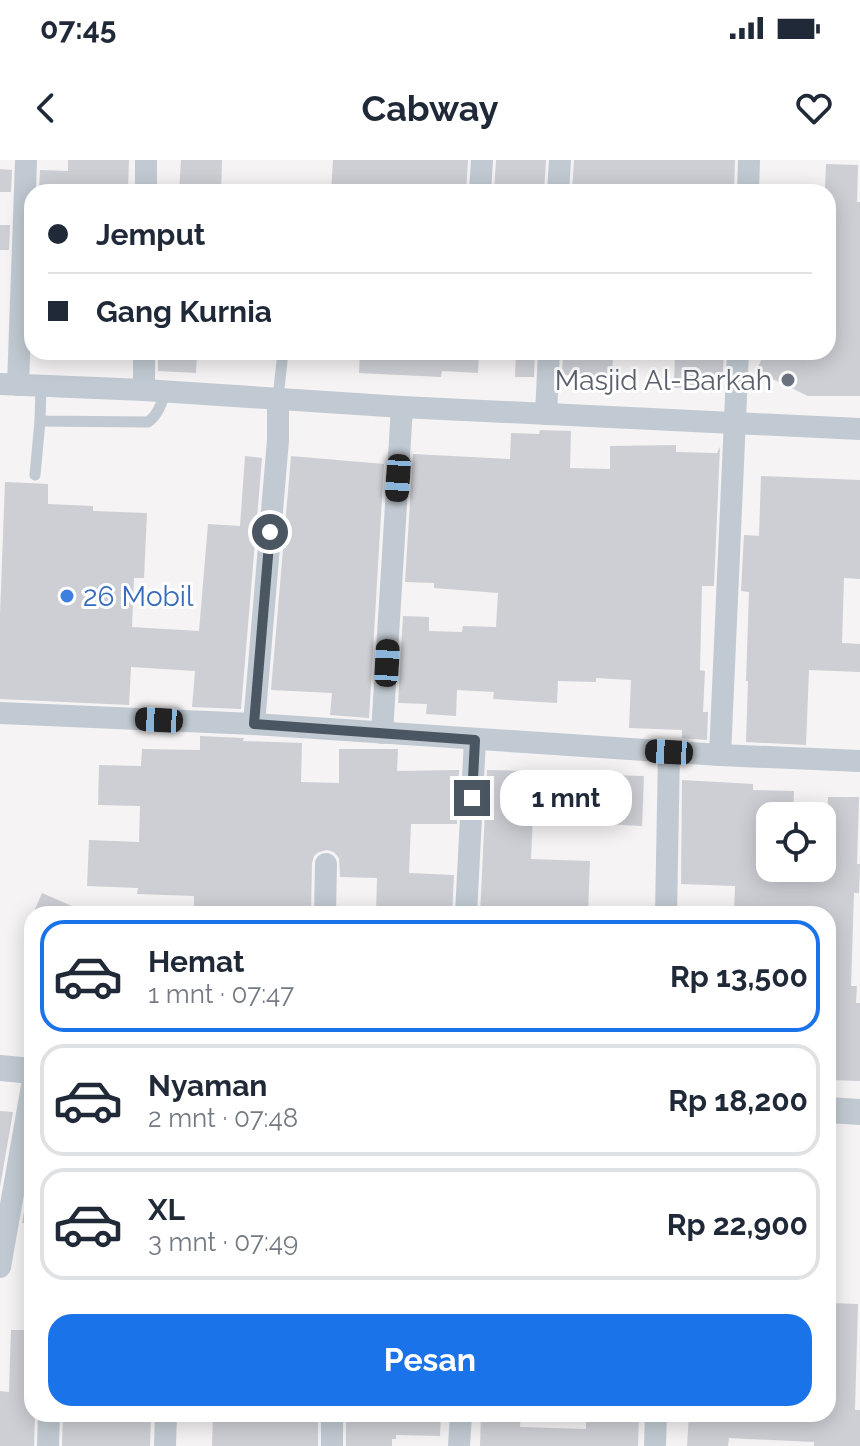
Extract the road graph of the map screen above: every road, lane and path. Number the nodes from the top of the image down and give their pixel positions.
1 (146, 160) edge
2 (482, 160) edge
3 (560, 160) edge
4 (749, 160) edge
5 (26, 161) edge
6 (24, 184) edge
7 (146, 184) edge
8 (480, 184) edge
9 (558, 184) edge
10 (748, 184) edge
11 (24, 187) edge
12 (146, 360) edge
13 (282, 360) edge
14 (549, 360) edge
15 (738, 360) edge
16 (9, 385) edge
17 (41, 386) junction
18 (155, 391) junction
19 (278, 398) junction
20 (402, 407) junction
21 (546, 414) junction
22 (40, 421) junction
23 (734, 423) junction
24 (860, 429) edge
25 (35, 475) dead end
26 (0, 713) edge
27 (254, 720) junction
28 (383, 729) junction
29 (475, 740) junction
30 (669, 752) junction
31 (720, 755) junction
32 (860, 761) edge
33 (326, 864) dead end
34 (325, 906) edge
35 (466, 906) edge
36 (666, 906) edge
37 (0, 1068) edge
38 (24, 1070) edge
39 (836, 1110) edge
40 (860, 1112) edge
41 (24, 1131) edge
42 (0, 1267) edge
43 (49, 1422) edge
44 (166, 1422) edge
45 (332, 1422) edge
46 (460, 1422) edge
47 (656, 1422) edge
48 (48, 1446) edge
49 (165, 1446) edge
50 (332, 1446) edge
51 (459, 1446) edge
52 (655, 1446) edge

1 - 7 street
2 - 8 street
3 - 9 street
4 - 10 street
5 - 6 street
11 - 16 street
12 - 18 street
13 - 19 lane
14 - 21 street
15 - 23 street
16 - 17 street
17 - 18 street
17 - 22 lane
18 - 19 street
18 - 22 lane
19 - 20 street
19 - 27 street
20 - 21 street
20 - 28 street
21 - 23 street
22 - 25 lane
23 - 24 street
23 - 31 street
26 - 27 street
27 - 28 street
28 - 29 street
29 - 30 street
29 - 35 street
30 - 31 street
30 - 36 street
31 - 32 street
33 - 34 street
37 - 38 street
39 - 40 street
41 - 42 street
43 - 48 street
44 - 49 street
45 - 50 street
46 - 51 street
47 - 52 street

